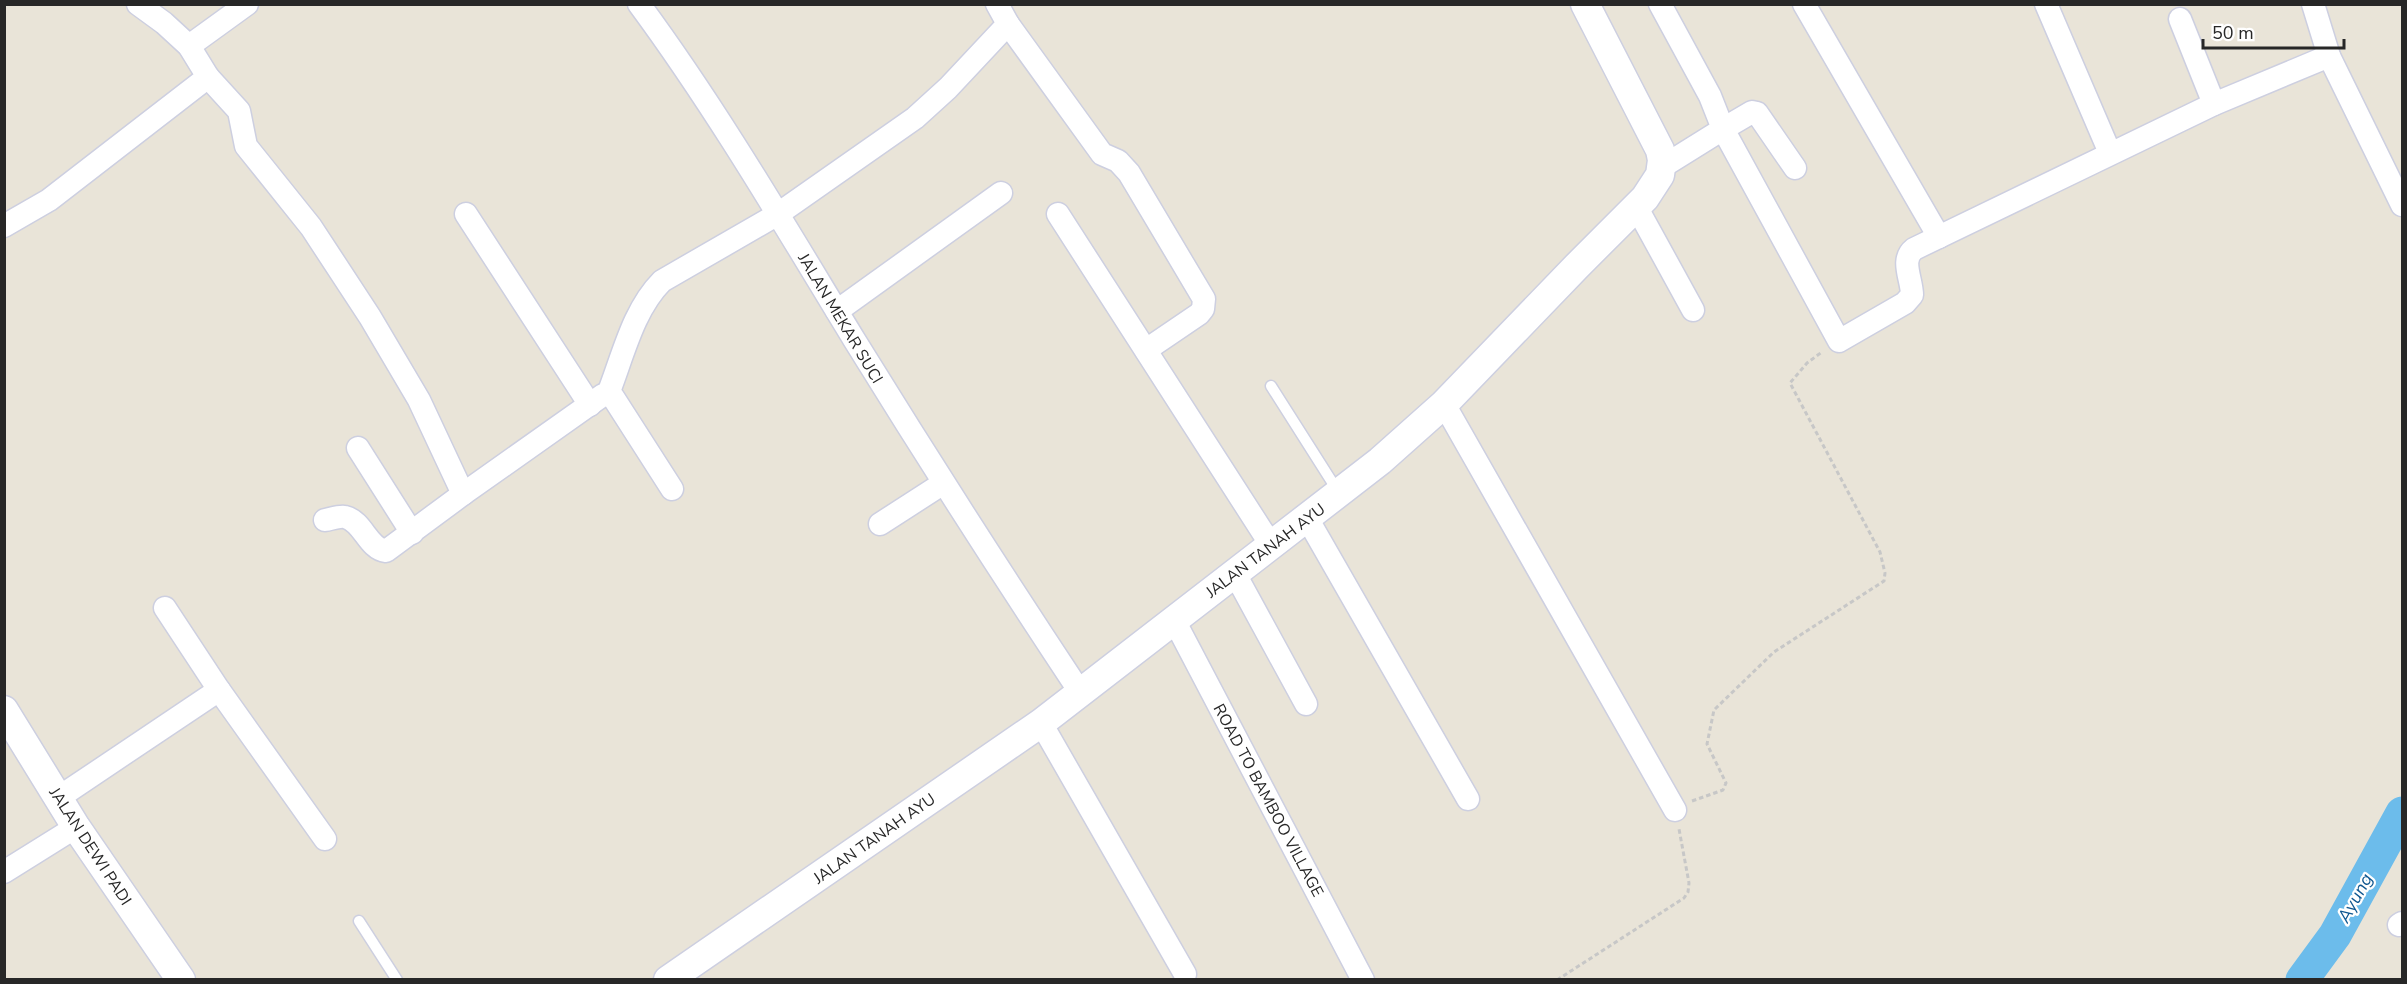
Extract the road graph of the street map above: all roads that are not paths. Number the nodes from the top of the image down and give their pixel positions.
1 (138, 4) edge
2 (247, 4) edge
3 (639, 4) edge
4 (997, 4) edge
5 (1585, 4) edge
6 (1660, 4) edge
7 (1804, 4) edge
8 (2046, 4) edge
9 (2313, 4) edge
10 (2180, 19) dead end
11 (1008, 24) junction
12 (189, 46) junction
13 (2329, 56) junction
14 (208, 77) junction
15 (2214, 104) junction
16 (1723, 129) junction
17 (2110, 153) junction
18 (1662, 167) junction
19 (1795, 168) dead end
20 (1001, 193) dead end
21 (2403, 205) edge
22 (1636, 208) junction
23 (466, 214) dead end
24 (778, 214) junction
25 (1058, 214) dead end
26 (4, 226) edge
27 (1939, 237) junction
28 (1693, 310) dead end
29 (837, 311) junction
30 (1146, 350) junction
31 (1271, 386) dead end
32 (599, 399) junction
33 (1444, 404) junction
34 (358, 448) dead end
35 (942, 484) junction
36 (672, 489) dead end
37 (1339, 493) junction
38 (463, 494) junction
39 (1307, 518) junction
40 (325, 520) dead end
41 (880, 524) dead end
42 (412, 533) junction
43 (1271, 545) junction
44 (1234, 572) junction
45 (165, 608) dead end
46 (1174, 620) junction
47 (219, 690) junction
48 (1080, 692) junction
49 (1306, 704) dead end
50 (4, 710) edge
51 (1041, 723) junction
52 (58, 798) junction
53 (1468, 799) dead end
54 (1675, 810) road end
55 (76, 827) junction
56 (325, 839) dead end
57 (4, 872) edge
58 (359, 921) dead end
59 (1185, 974) dead end
60 (181, 980) edge
61 (396, 980) edge
62 (668, 980) edge
63 (1363, 980) edge

1 - 12 street
2 - 12 street
3 - 24 street, JALAN MEKAR SUCI
4 - 11 street
5 - 18 street
6 - 16 street
7 - 27 street
8 - 17 street
9 - 13 street
10 - 15 street
11 - 24 street
11 - 30 street
12 - 14 street
13 - 15 street
13 - 21 street
14 - 26 street
14 - 38 street
15 - 17 street
16 - 18 street
16 - 19 street
16 - 27 street
17 - 27 street
18 - 22 street, JALAN TANAH AYU
20 - 29 street
22 - 28 street
22 - 33 street, JALAN TANAH AYU
23 - 32 street
24 - 29 street, JALAN MEKAR SUCI
24 - 32 street
25 - 30 street
29 - 35 street, JALAN MEKAR SUCI
30 - 43 street
31 - 37 lane
32 - 36 street
32 - 38 street
33 - 37 street, JALAN TANAH AYU
33 - 54 street
34 - 42 street
35 - 41 street
35 - 48 street, JALAN MEKAR SUCI
37 - 39 street, JALAN TANAH AYU
38 - 42 street
39 - 43 street, JALAN TANAH AYU
39 - 53 street
40 - 42 street
43 - 44 street, JALAN TANAH AYU
44 - 46 street, JALAN TANAH AYU
44 - 49 street
45 - 47 street
46 - 48 street, JALAN TANAH AYU
46 - 63 street, ROAD TO BAMBOO VILLAGE
47 - 52 street
47 - 56 street
48 - 51 street, JALAN TANAH AYU
50 - 52 street, JALAN DEWI PADI
51 - 59 street
51 - 62 street, JALAN TANAH AYU
52 - 55 street, JALAN DEWI PADI
55 - 57 street
55 - 60 street, JALAN DEWI PADI
58 - 61 lane

